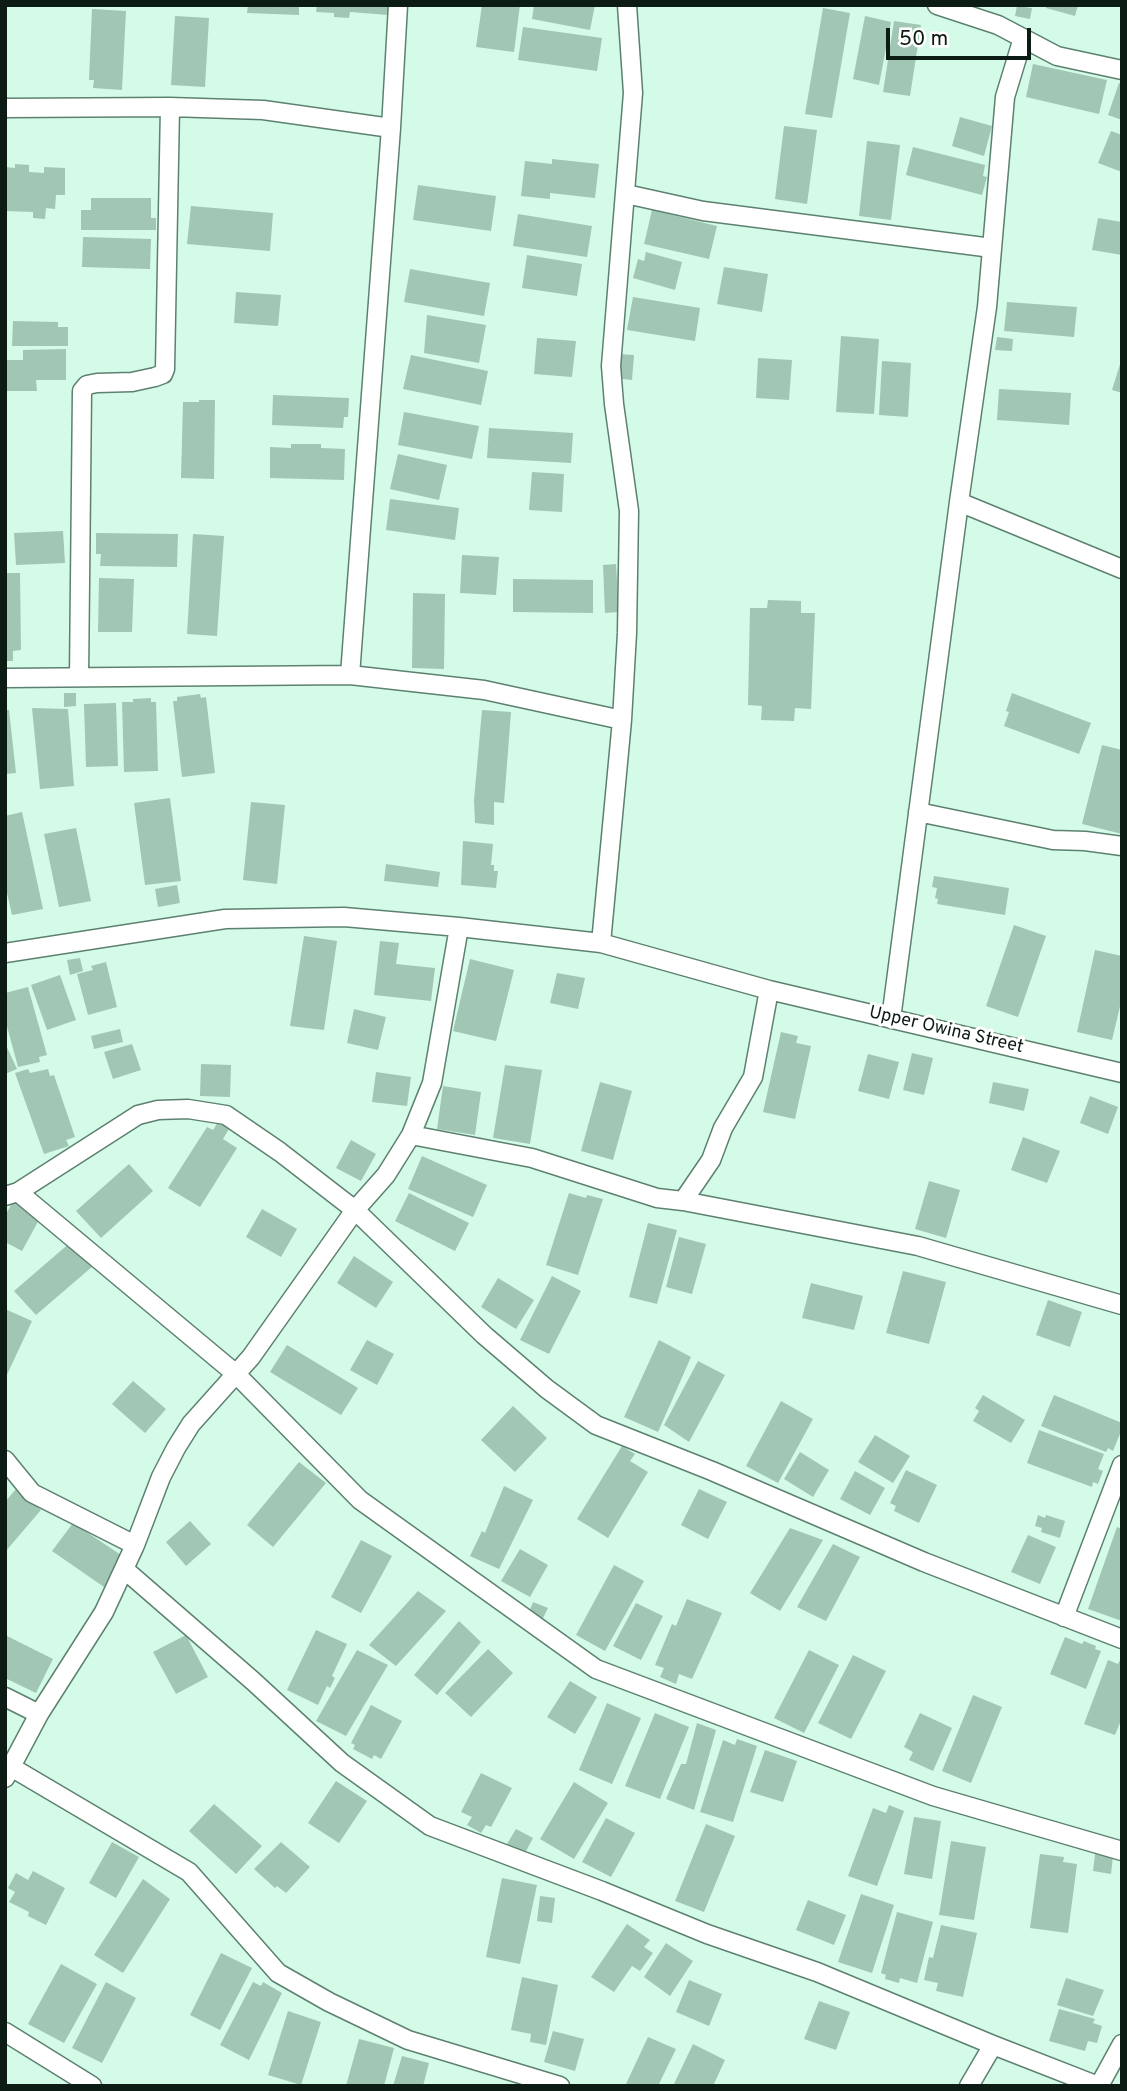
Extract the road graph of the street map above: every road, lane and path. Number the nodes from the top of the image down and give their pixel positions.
1 (398, 5) edge
2 (627, 5) edge
3 (937, 5) edge
4 (1023, 38) junction
5 (1122, 70) edge
6 (170, 107) junction
7 (5, 108) edge
8 (391, 128) junction
9 (626, 194) junction
10 (992, 248) junction
11 (959, 502) junction
12 (1122, 569) edge
13 (350, 675) junction
14 (79, 677) junction
15 (5, 678) edge
16 (622, 720) junction
17 (918, 813) junction
18 (1122, 846) edge
19 (459, 927) junction
20 (601, 943) junction
21 (5, 953) edge
22 (769, 990) junction
23 (891, 1019) junction
24 (1122, 1073) edge
25 (411, 1135) junction
26 (12, 1194) edge
27 (683, 1201) junction
28 (355, 1210) junction
29 (1122, 1305) edge
30 (236, 1374) junction
31 (5, 1460) edge
32 (1122, 1465) edge
33 (135, 1545) junction
34 (124, 1569) junction
35 (1064, 1616) junction
36 (1122, 1639) edge
37 (5, 1697) edge
38 (39, 1714) junction
39 (8, 1773) edge
40 (1122, 1851) edge
41 (5, 2032) edge
42 (1122, 2044) edge
43 (993, 2046) junction
44 (92, 2086) edge
45 (560, 2086) edge
46 (969, 2086) edge
47 (1099, 2086) edge

1 - 8 street
2 - 9 street
3 - 4 street
4 - 5 street
4 - 10 street
6 - 7 street
6 - 8 street
6 - 14 street
8 - 13 street
9 - 10 street
9 - 16 street
10 - 11 street
11 - 12 street
11 - 17 street
13 - 14 street
13 - 16 street
14 - 15 street
16 - 20 street
17 - 18 street
17 - 23 street
19 - 20 street, Upper Owina Street
19 - 21 street, Upper Owina Street
19 - 25 street
20 - 22 street, Upper Owina Street
22 - 23 street, Upper Owina Street
22 - 27 street
23 - 24 street, Upper Owina Street
25 - 27 street
25 - 28 street
26 - 28 street
26 - 30 street
27 - 29 street
28 - 30 street
28 - 35 street
30 - 33 street
30 - 40 street
31 - 33 street
32 - 35 street
33 - 34 street
34 - 38 street
34 - 43 street
35 - 36 street
37 - 38 street
38 - 39 street
39 - 45 street
41 - 44 street
42 - 47 street
43 - 46 street
43 - 47 street

